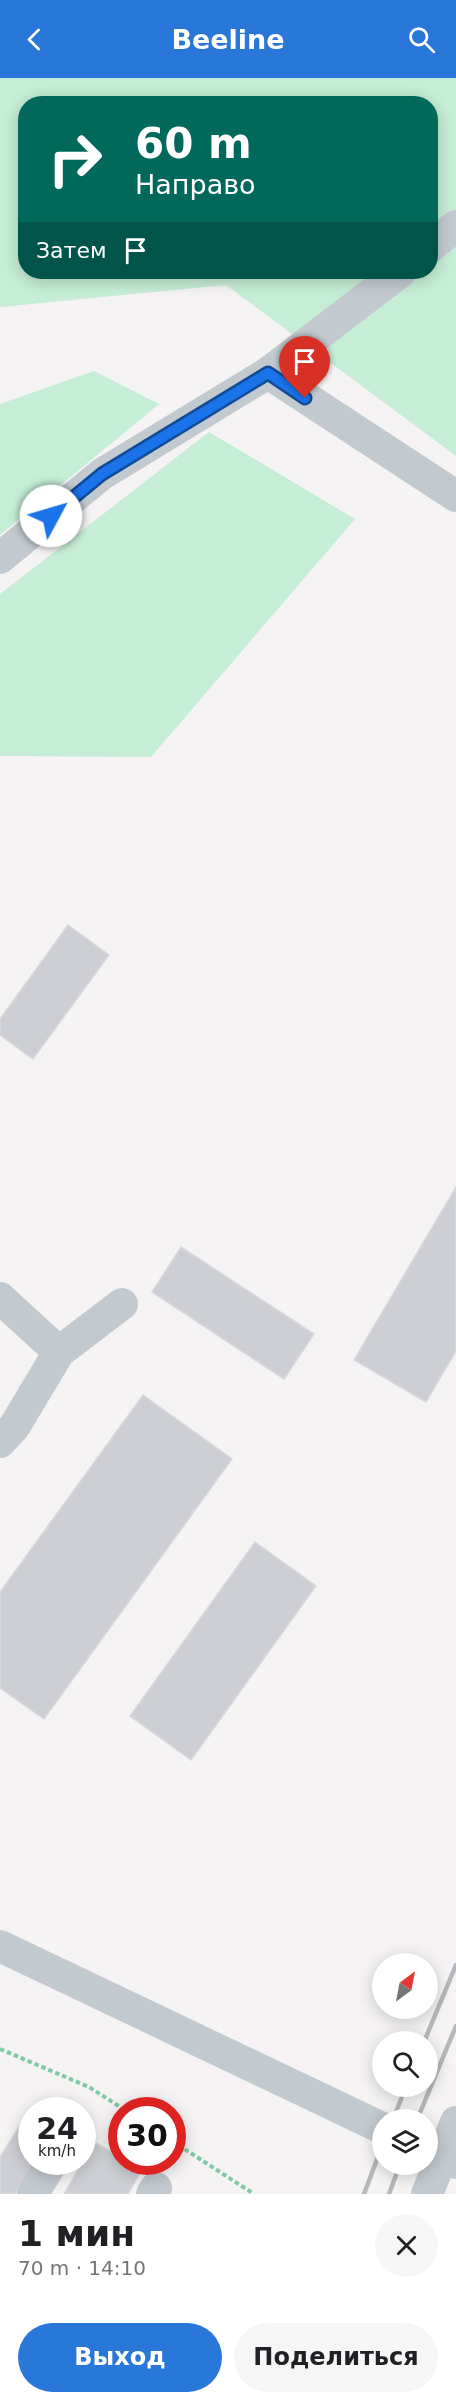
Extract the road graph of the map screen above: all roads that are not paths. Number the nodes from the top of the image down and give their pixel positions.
1 (456, 226) edge
2 (438, 241) edge
3 (391, 279) edge
4 (268, 373) junction
5 (456, 496) edge
6 (0, 558) edge
7 (0, 1298) edge
8 (122, 1305) dead end
9 (59, 1352) junction
10 (0, 1442) edge
11 (0, 1947) edge
12 (456, 2122) edge
13 (372, 2123) edge
14 (438, 2154) edge
15 (456, 2163) edge
16 (44, 2175) edge
17 (33, 2194) edge
18 (427, 2194) edge

1 - 2 street
3 - 4 street
4 - 5 street
4 - 6 street
7 - 9 street
8 - 9 street
9 - 10 street
11 - 13 street
12 - 18 street
14 - 15 street, bridge
16 - 17 street

